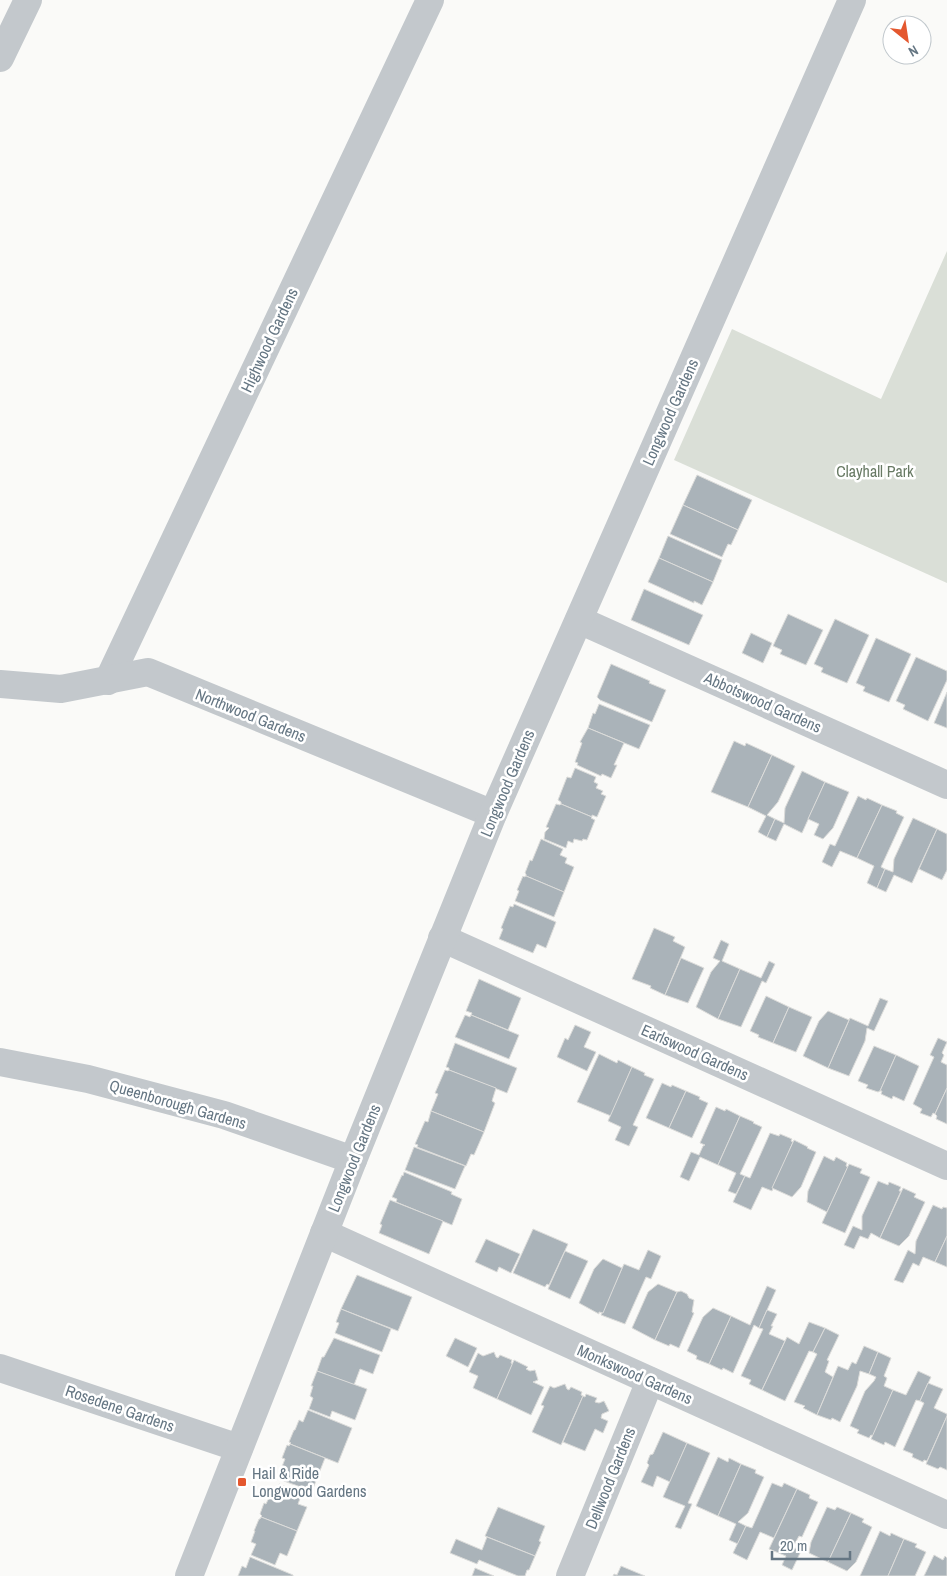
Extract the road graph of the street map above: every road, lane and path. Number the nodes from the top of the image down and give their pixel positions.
1 (28, 0) edge
2 (430, 0) edge
3 (852, 0) edge
4 (0, 58) edge
5 (575, 629) junction
6 (108, 681) junction
7 (0, 684) edge
8 (947, 785) edge
9 (493, 814) junction
10 (442, 938) junction
11 (0, 1062) edge
12 (353, 1160) junction
13 (947, 1166) edge
14 (324, 1233) junction
15 (0, 1368) edge
16 (650, 1381) junction
17 (239, 1448) junction
18 (947, 1516) edge
19 (189, 1576) edge
20 (570, 1576) edge

1 - 4 street
2 - 6 street, Highwood Gardens
3 - 5 street, Longwood Gardens
5 - 8 street, Abbotswood Gardens
5 - 9 street, Longwood Gardens
6 - 7 street, Northwood Gardens
6 - 9 street, Northwood Gardens
9 - 10 street, Longwood Gardens
10 - 12 street, Longwood Gardens
10 - 13 street, Earlswood Gardens
11 - 12 street, Queenborough Gardens
12 - 14 street, Longwood Gardens
14 - 16 street, Monkswood Gardens
14 - 17 street, Longwood Gardens
15 - 17 street, Rosedene Gardens
16 - 18 street, Monkswood Gardens
16 - 20 street, Dellwood Gardens
17 - 19 street, Longwood Gardens

